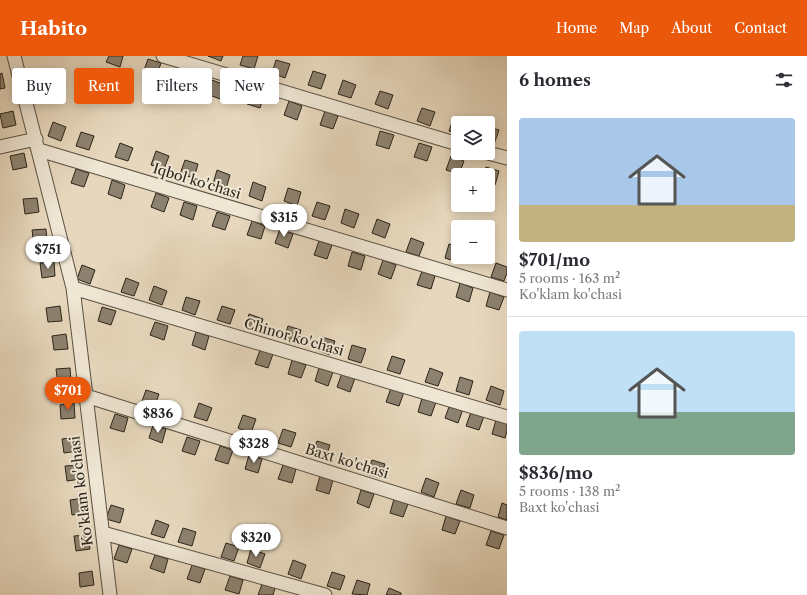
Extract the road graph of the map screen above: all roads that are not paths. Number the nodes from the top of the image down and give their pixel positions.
1 (14, 56) edge
2 (163, 56) edge
3 (451, 142) edge
4 (38, 145) junction
5 (0, 147) edge
6 (495, 155) edge
7 (507, 158) edge
8 (73, 288) junction
9 (507, 290) edge
10 (86, 396) junction
11 (507, 417) edge
12 (507, 528) edge
13 (103, 534) junction
14 (110, 595) edge
15 (324, 595) edge

1 - 4 street, Ko'klam ko'chasi
2 - 3 street
4 - 5 street
4 - 8 street, Ko'klam ko'chasi
4 - 9 street, Iqbol ko'chasi
6 - 7 street
8 - 10 street, Ko'klam ko'chasi
8 - 11 street, Chinor ko'chasi
10 - 12 street, Baxt ko'chasi
10 - 13 street, Ko'klam ko'chasi
13 - 14 street, Ko'klam ko'chasi
13 - 15 street

